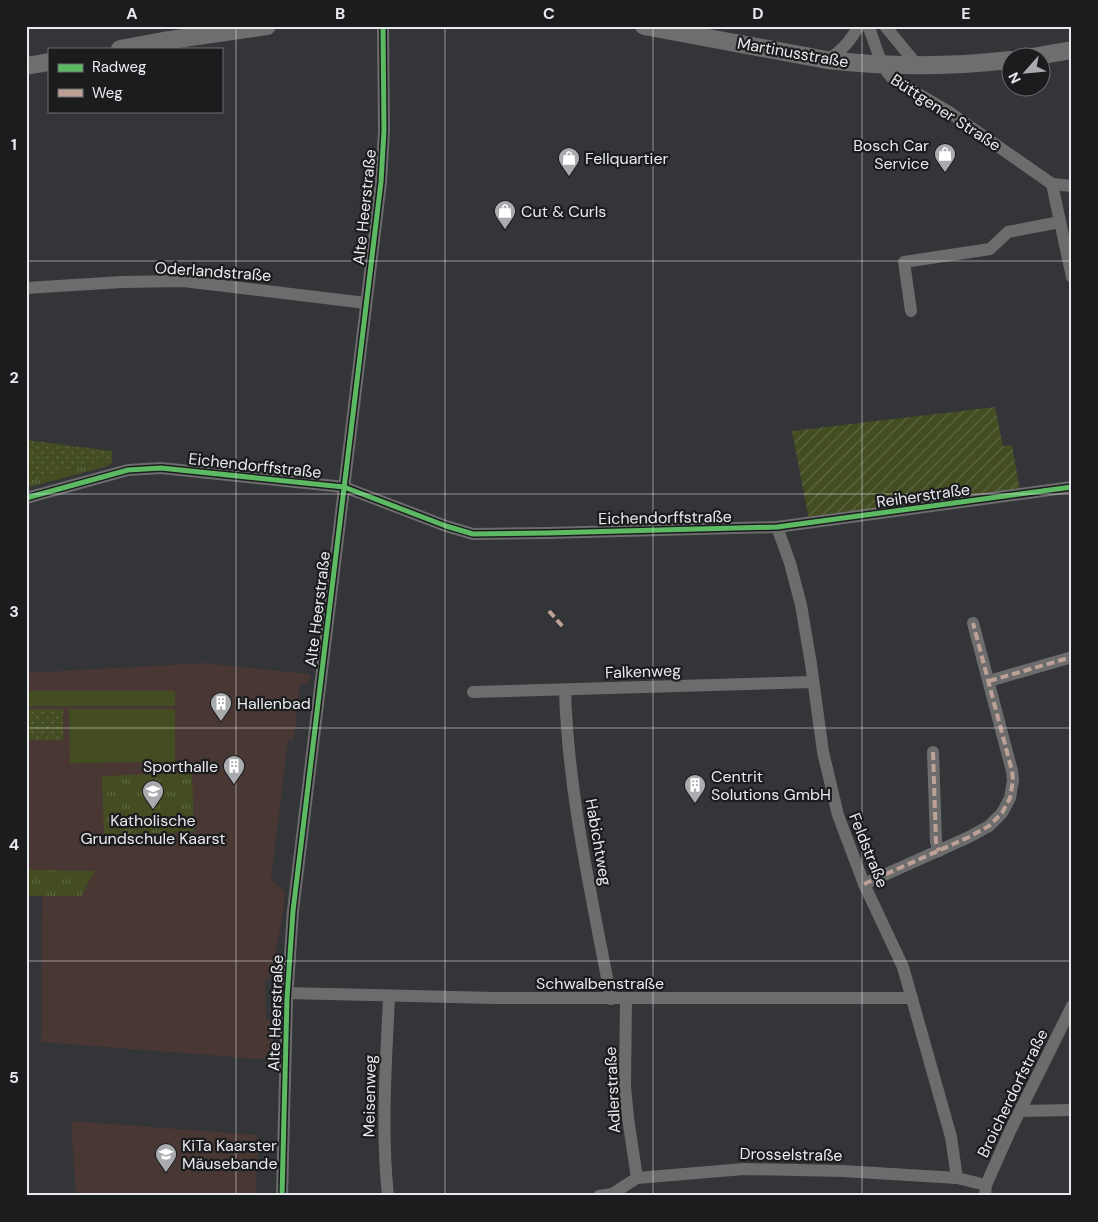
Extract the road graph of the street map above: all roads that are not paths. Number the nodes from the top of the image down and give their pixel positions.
1 (267, 26) edge
2 (383, 26) edge
3 (644, 26) edge
4 (859, 26) edge
5 (868, 26) edge
6 (885, 26) edge
7 (125, 48) edge
8 (1072, 50) edge
9 (1050, 54) edge
10 (827, 60) junction
11 (1000, 61) edge
12 (48, 62) edge
13 (882, 65) junction
14 (26, 66) edge
15 (918, 66) junction
16 (1052, 184) junction
17 (1072, 186) edge
18 (1060, 222) junction
19 (1072, 277) edge
20 (26, 288) edge
21 (366, 303) junction
22 (911, 311) dead end
23 (1072, 487) edge
24 (344, 488) junction
25 (26, 498) edge
26 (777, 527) junction
27 (973, 623) dead end
28 (1072, 657) edge
29 (989, 681) junction
30 (813, 682) junction
31 (564, 690) junction
32 (473, 692) dead end
33 (933, 752) dead end
34 (939, 851) junction
35 (864, 884) junction
36 (287, 993) junction
37 (389, 997) junction
38 (912, 998) junction
39 (611, 999) junction
40 (626, 999) junction
41 (1072, 1006) edge
42 (1072, 1110) edge
43 (1020, 1111) junction
44 (637, 1178) junction
45 (958, 1178) junction
46 (985, 1191) edge
47 (607, 1195) edge
48 (282, 1196) edge
49 (388, 1196) edge

1 - 7 main road
2 - 21 street, Alte Heerstraße
3 - 10 main road, Martinusstraße
4 - 10 street
5 - 13 street
6 - 15 street
8 - 9 main road
10 - 13 main road, Martinusstraße
11 - 15 main road, Büttgener Straße
12 - 14 main road
13 - 15 main road, Büttgener Straße
13 - 16 street, Büttgener Straße
16 - 17 street, Büttgener Straße
16 - 18 street
18 - 19 street
18 - 22 street
20 - 21 street, Oderlandstraße
21 - 24 street, Alte Heerstraße
23 - 26 street, Reiherstraße
24 - 25 street, Eichendorffstraße
24 - 26 street, Eichendorffstraße
24 - 36 street, Alte Heerstraße
26 - 30 street, Feldstraße
27 - 29 street
28 - 29 street
29 - 34 street
30 - 31 street, Falkenweg
30 - 35 street, Feldstraße
31 - 32 street, Falkenweg
31 - 39 street, Habichtweg
33 - 34 street
34 - 35 street
35 - 38 street, Feldstraße
36 - 37 street, Schwalbenstraße
36 - 48 street, Alte Heerstraße
37 - 39 street, Schwalbenstraße
37 - 49 street, Meisenweg
38 - 40 street, Schwalbenstraße
38 - 45 street, Feldstraße
39 - 40 street, Schwalbenstraße
40 - 44 street, Adlerstraße
41 - 43 street, Broicherdorfstraße
42 - 43 street
43 - 46 street, Broicherdorfstraße
44 - 45 street, Drosselstraße
44 - 47 street, Drosselstraße
45 - 46 street, Drosselstraße

